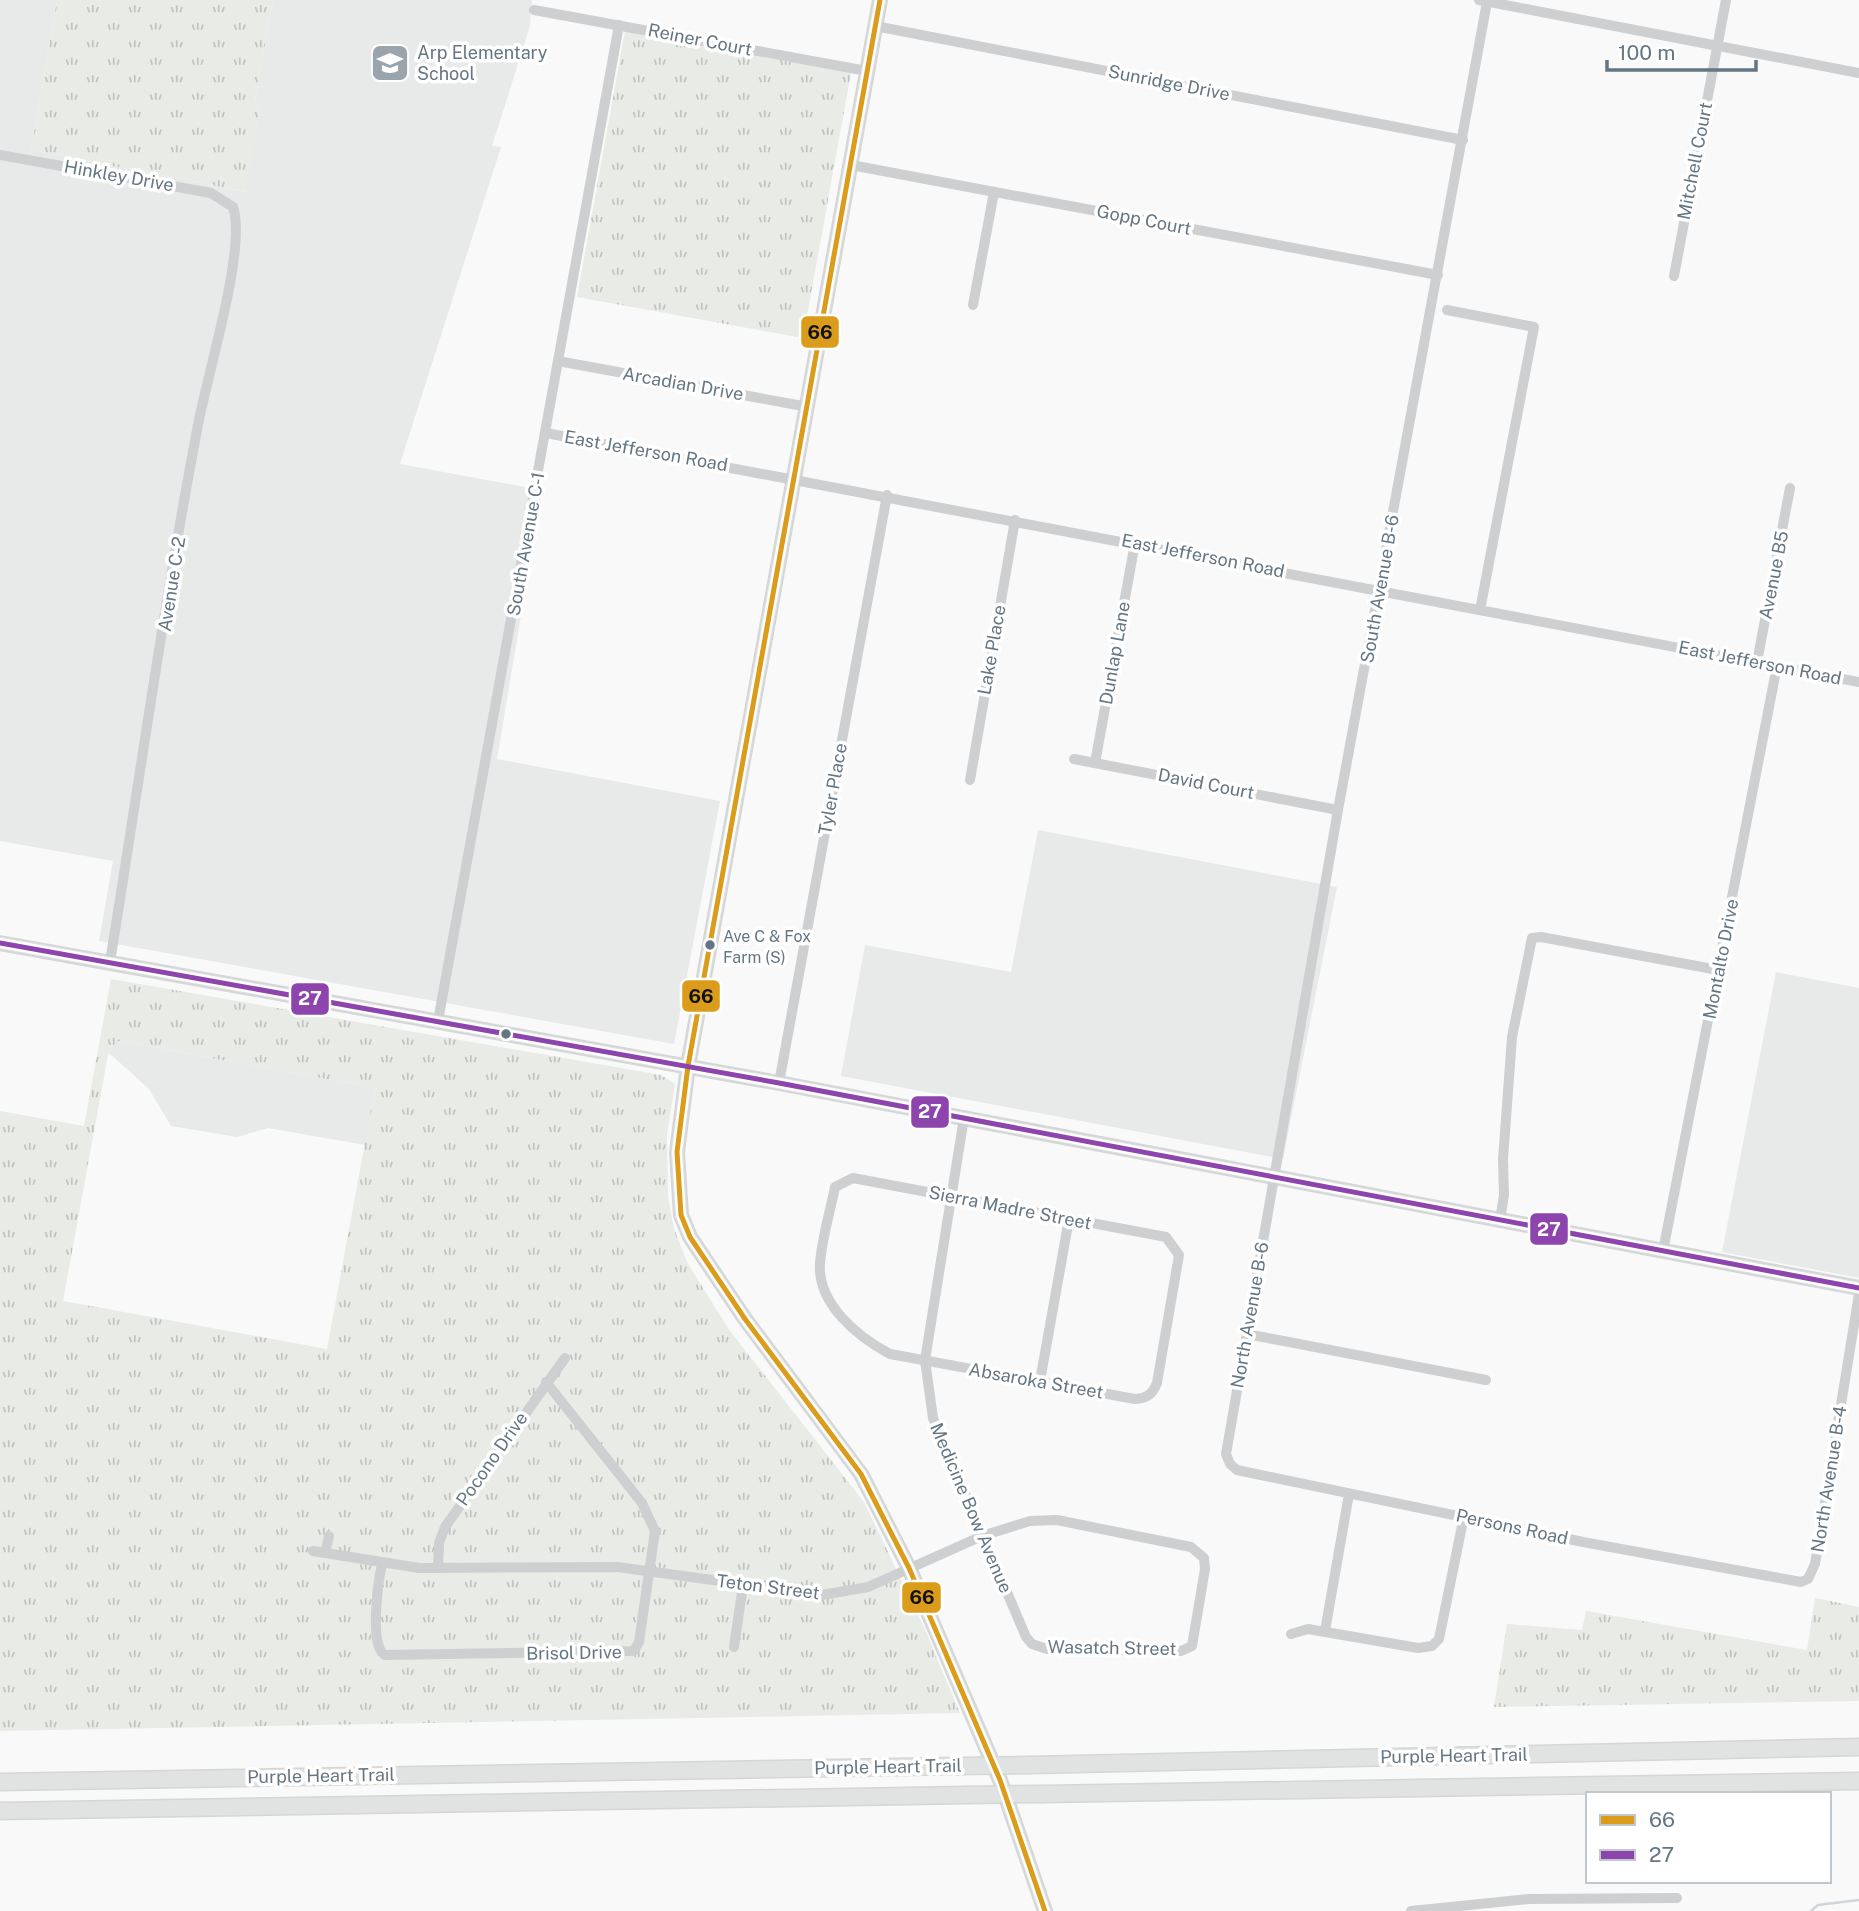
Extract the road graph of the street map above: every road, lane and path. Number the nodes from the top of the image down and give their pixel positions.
1 (880, 0) edge
2 (1726, 0) edge
3 (1483, 1) edge
4 (534, 10) dead end
5 (619, 25) junction
6 (875, 26) junction
7 (1717, 46) junction
8 (867, 71) junction
9 (1859, 73) edge
10 (1463, 140) junction
11 (0, 155) edge
12 (851, 165) junction
13 (994, 192) junction
14 (233, 207) joint
15 (1438, 275) junction
16 (1674, 276) dead end
17 (973, 305) dead end
18 (1447, 310) dead end
19 (558, 361) junction
20 (808, 407) junction
21 (546, 432) junction
22 (795, 478) junction
23 (1790, 488) dead end
24 (887, 495) junction
25 (1015, 520) junction
26 (1135, 543) junction
27 (1380, 591) junction
28 (1480, 610) junction
29 (1757, 662) junction
30 (1777, 666) junction
31 (1859, 682) edge
32 (1074, 759) dead end
33 (1095, 763) junction
34 (970, 780) dead end
35 (1338, 810) junction
36 (0, 943) edge
37 (110, 962) junction
38 (1718, 971) junction
39 (438, 1021) junction
40 (688, 1066) junction
41 (779, 1083) junction
42 (964, 1118) junction
43 (1274, 1177) junction
44 (853, 1178) joint
45 (951, 1197) junction
46 (1069, 1219) junction
47 (1500, 1220) junction
48 (1663, 1251) junction
49 (1859, 1288) edge
50 (1859, 1294) edge
51 (1247, 1334) junction
52 (565, 1358) dead end
53 (925, 1360) junction
54 (1486, 1380) dead end
55 (1040, 1381) junction
56 (546, 1382) junction
57 (1147, 1398) joint
58 (1226, 1454) joint
59 (1349, 1494) junction
60 (1464, 1516) junction
61 (329, 1536) dead end
62 (982, 1536) junction
63 (382, 1564) junction
64 (438, 1568) junction
65 (909, 1569) junction
66 (650, 1571) junction
67 (1808, 1579) joint
68 (743, 1585) junction
69 (1325, 1631) junction
70 (1291, 1634) dead end
71 (1032, 1644) joint
72 (1192, 1646) joint
73 (734, 1647) dead end
74 (1859, 1747) edge
75 (0, 1782) edge
76 (1859, 1783) edge
77 (0, 1811) edge
78 (1677, 1898) dead end
79 (1045, 1911) edge
80 (1411, 1911) edge

1 - 6 main road
2 - 7 street, Mitchell Court
3 - 7 street
3 - 10 street, South Avenue B-6
4 - 5 street, Reiner Court
5 - 8 street, Reiner Court
5 - 19 street, South Avenue C-1
6 - 8 main road
6 - 10 street, Sunridge Drive
7 - 9 street
7 - 16 street, Mitchell Court
8 - 12 main road
10 - 15 street, South Avenue B-6
11 - 14 street, Hinkley Drive
12 - 13 street, Gopp Court
12 - 20 main road
13 - 15 street, Gopp Court
13 - 17 street
14 - 37 street, Avenue C-2
15 - 27 street, South Avenue B-6
18 - 28 street
19 - 20 street, Arcadian Drive
19 - 21 street, South Avenue C-1
20 - 22 main road
21 - 22 street, East Jefferson Road
21 - 39 street, South Avenue C-1
22 - 24 street, East Jefferson Road
22 - 40 main road
23 - 29 street, Avenue B5
24 - 25 street, East Jefferson Road
24 - 41 street, Tyler Place
25 - 26 street, East Jefferson Road
25 - 34 street, Lake Place
26 - 27 street, East Jefferson Road
26 - 33 street, Dunlap Lane
27 - 28 street, East Jefferson Road
27 - 35 street, South Avenue B-6
28 - 29 street, East Jefferson Road
29 - 30 street, East Jefferson Road
30 - 31 street, East Jefferson Road
30 - 38 street, Montalto Drive
32 - 33 street, David Court
33 - 35 street, David Court
35 - 43 street, South Avenue B-6
36 - 37 main road
37 - 39 main road
38 - 47 street
38 - 48 street, Montalto Drive
39 - 40 main road
40 - 41 main road
40 - 65 main road
41 - 42 main road
42 - 43 main road
42 - 45 street, Medicine Bow Avenue
43 - 47 main road
43 - 51 street, North Avenue B-6
44 - 45 street, Sierra Madre Street
44 - 53 street, Absaroka Street
45 - 46 street, Sierra Madre Street
45 - 53 street, Medicine Bow Avenue
46 - 55 street
46 - 57 street, Sierra Madre Street
47 - 48 main road
48 - 49 main road
50 - 67 street, North Avenue B-4
51 - 54 street
51 - 58 street, North Avenue B-6
52 - 56 street, Pocono Drive
53 - 55 street, Absaroka Street
53 - 62 street, Medicine Bow Avenue
55 - 57 street, Absaroka Street
56 - 64 street, Pocono Drive
56 - 66 street, Brisol Drive
58 - 59 street, Persons Road
59 - 60 street, Persons Road
59 - 69 street
60 - 67 street, Persons Road
60 - 69 street
61 - 63 street, Teton Street
62 - 65 street, Teton Street
62 - 71 street, Medicine Bow Avenue
62 - 72 street, Teton Street
63 - 64 street, Teton Street
63 - 66 street, Brisol Drive
64 - 66 street, Teton Street
65 - 68 street, Teton Street
65 - 79 main road
66 - 68 street, Teton Street
68 - 73 street
69 - 70 street
71 - 72 street, Wasatch Street
74 - 75 highway, Purple Heart Trail, bridge
76 - 77 highway, Purple Heart Trail, bridge
78 - 80 street

